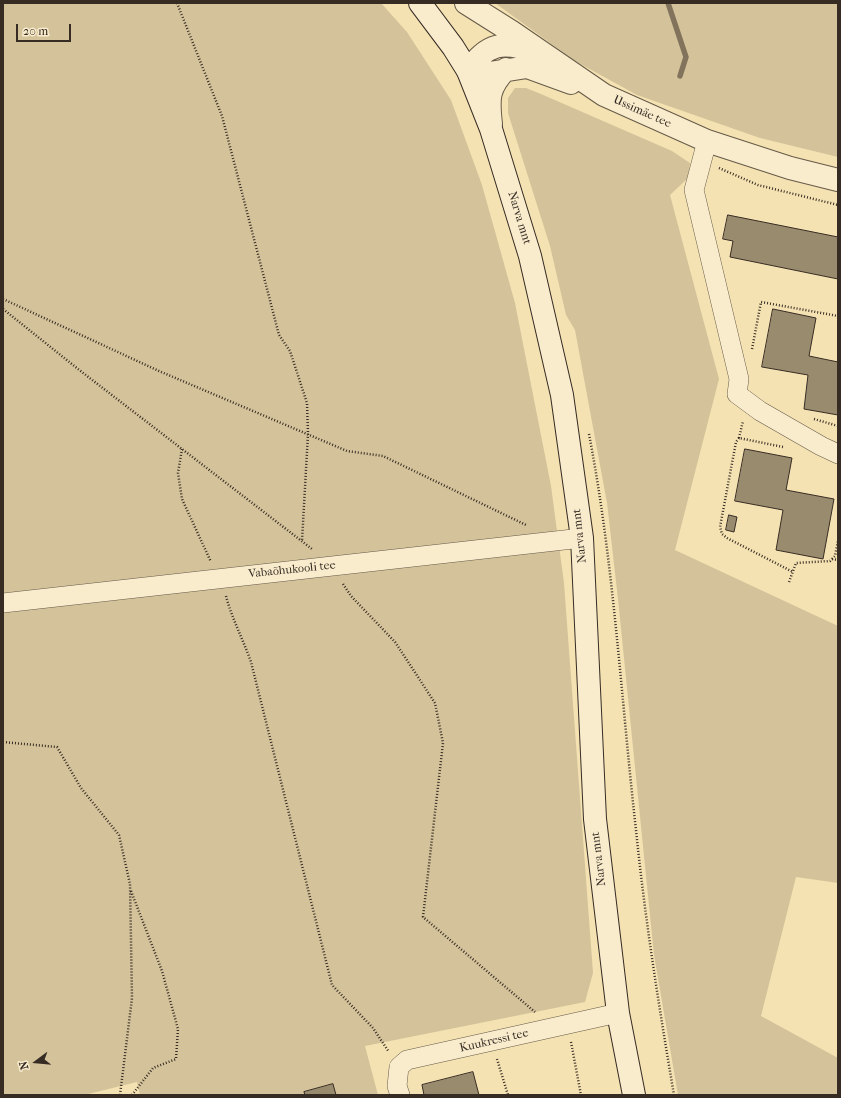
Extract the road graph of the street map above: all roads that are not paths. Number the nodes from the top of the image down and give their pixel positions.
1 (420, 3) edge
2 (466, 3) edge
3 (542, 54) junction
4 (506, 69) junction
5 (468, 71) junction
6 (604, 95) junction
7 (491, 130) junction
8 (707, 141) junction
9 (838, 180) edge
10 (838, 454) edge
11 (582, 538) junction
12 (3, 603) edge
13 (618, 1013) junction
14 (400, 1095) edge
15 (634, 1095) edge

1 - 5 main road, Narva mnt
2 - 3 main road, Ussimäe tee
3 - 5 main road
3 - 6 main road, Ussimäe tee
4 - 5 main road
4 - 6 main road
4 - 7 main road
5 - 7 main road, Narva mnt
6 - 8 main road, Ussimäe tee
7 - 11 main road, Narva mnt
8 - 9 main road, Ussimäe tee
8 - 10 street
11 - 12 street, Vabaõhukooli tee
11 - 13 main road, Narva mnt
13 - 14 street, Kuukressi tee
13 - 15 main road, Narva mnt

